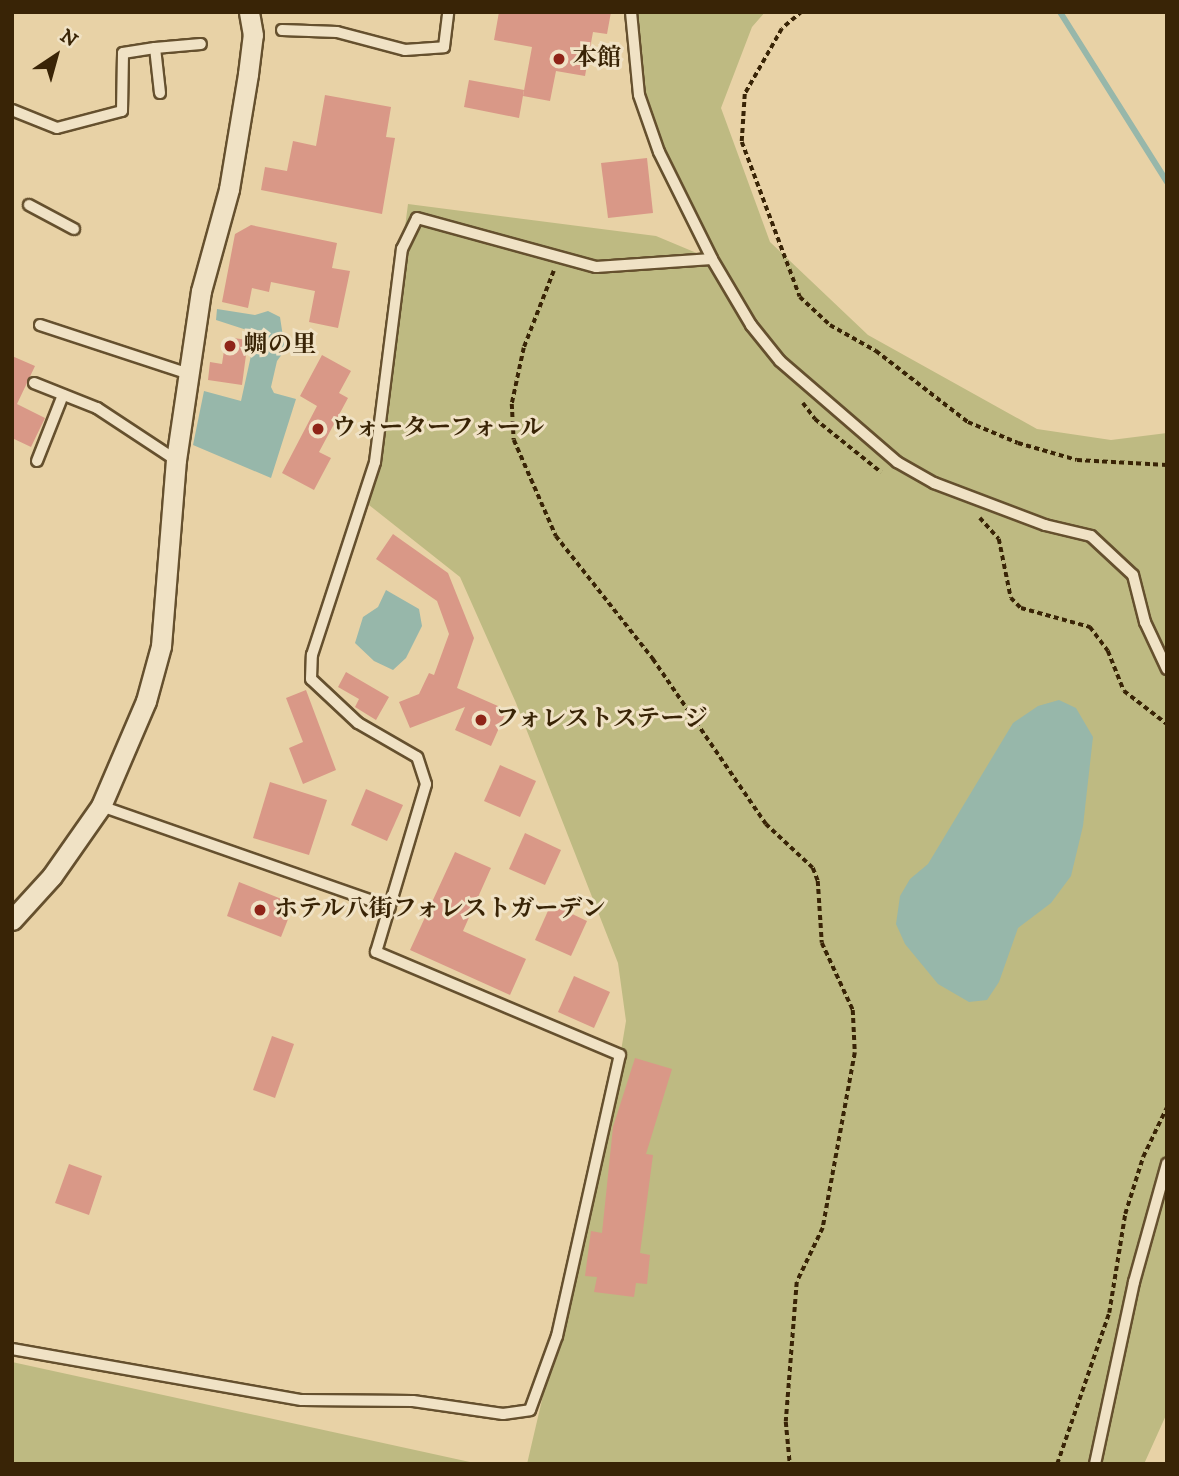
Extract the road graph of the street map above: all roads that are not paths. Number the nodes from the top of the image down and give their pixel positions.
1 (249, 12) edge
2 (448, 12) edge
3 (631, 12) edge
4 (282, 30) dead end
5 (201, 44) dead end
6 (155, 48) junction
7 (160, 93) dead end
8 (12, 110) edge
9 (29, 205) dead end
10 (74, 229) dead end
11 (712, 259) junction
12 (40, 326) dead end
13 (189, 374) junction
14 (34, 383) dead end
15 (63, 395) junction
16 (176, 460) junction
17 (37, 461) dead end
18 (1167, 669) edge
19 (101, 806) junction
20 (390, 907) junction
21 (12, 920) edge
22 (1167, 1164) edge
23 (12, 1349) edge
24 (1095, 1464) edge

1 - 13 street
2 - 4 lane
3 - 11 lane
5 - 6 lane
6 - 7 lane
6 - 8 lane
9 - 10 lane
11 - 18 lane
11 - 20 lane
12 - 13 lane
13 - 16 street
14 - 15 lane
15 - 16 lane
15 - 17 lane
16 - 19 street
19 - 20 lane
19 - 21 street
20 - 23 lane
22 - 24 lane

